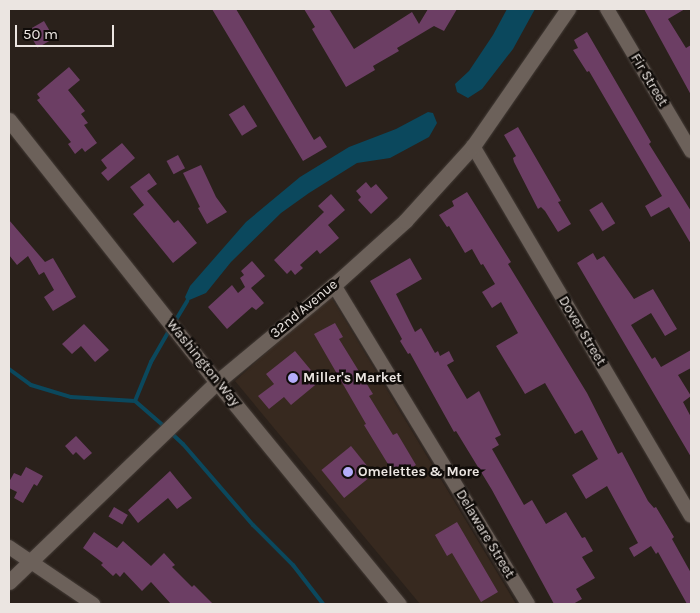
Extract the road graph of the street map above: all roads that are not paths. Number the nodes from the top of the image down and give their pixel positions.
1 (568, 9) edge
2 (607, 9) edge
3 (9, 120) edge
4 (472, 146) junction
5 (691, 151) edge
6 (334, 285) junction
7 (217, 382) junction
8 (691, 516) edge
9 (9, 546) edge
10 (31, 560) junction
11 (9, 582) edge
12 (93, 604) edge
13 (399, 604) edge
14 (528, 604) edge

1 - 4 street, 32nd Avenue
2 - 5 street, Fir Street
3 - 7 street, Washington Way
4 - 6 street, 32nd Avenue
4 - 8 street, Dover Street
6 - 7 street, 32nd Avenue
6 - 14 street, Delaware Street
7 - 10 street, 32nd Avenue
7 - 13 street, Washington Way
9 - 10 street
10 - 11 street, 32nd Avenue
10 - 12 street

